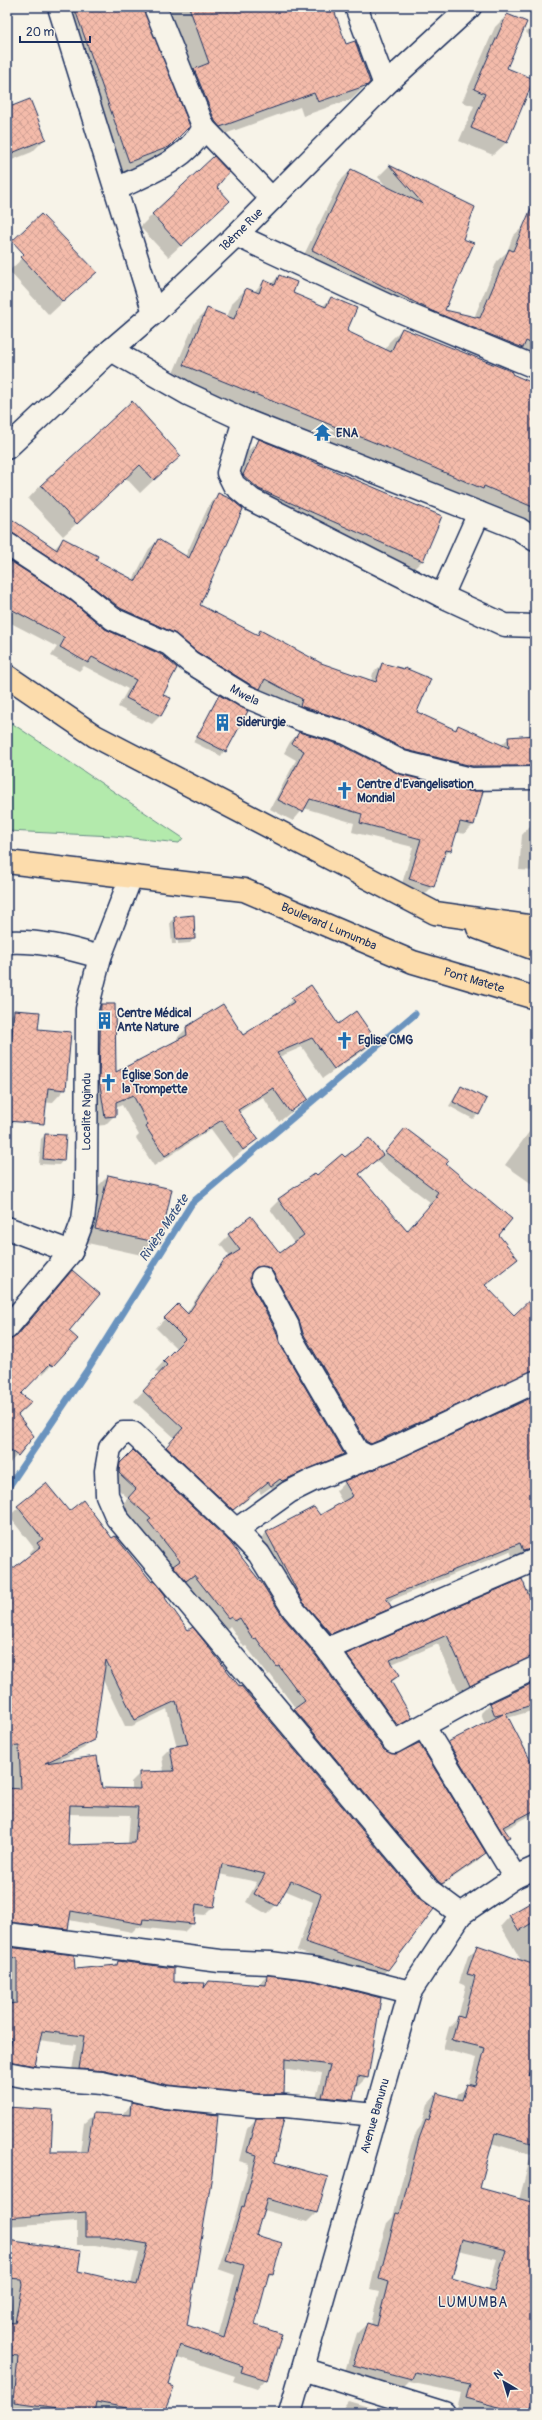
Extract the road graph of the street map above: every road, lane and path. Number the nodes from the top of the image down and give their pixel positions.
1 (59, 7) edge
2 (155, 7) edge
3 (356, 7) edge
4 (470, 7) edge
5 (385, 85) junction
6 (204, 128) junction
7 (116, 189) junction
8 (272, 199) junction
9 (236, 235) junction
10 (154, 313) junction
11 (111, 350) junction
12 (535, 367) edge
13 (244, 420) junction
14 (7, 448) edge
15 (480, 513) junction
16 (535, 540) edge
17 (7, 544) edge
18 (442, 596) junction
19 (535, 626) edge
20 (7, 676) edge
21 (7, 691) edge
22 (95, 736) junction
23 (535, 778) edge
24 (7, 862) edge
25 (131, 877) junction
26 (435, 913) junction
27 (535, 927) edge
28 (7, 942) edge
29 (535, 949) edge
30 (100, 957) junction
31 (413, 962) joint
32 (535, 998) edge
33 (7, 1228) edge
34 (71, 1252) junction
35 (262, 1278) dead end
36 (7, 1328) edge
37 (535, 1382) edge
38 (371, 1458) junction
39 (236, 1530) junction
40 (535, 1560) edge
41 (327, 1649) junction
42 (535, 1668) edge
43 (424, 1727) junction
44 (535, 1868) edge
45 (515, 1877) junction
46 (461, 1914) junction
47 (7, 1934) edge
48 (410, 1992) junction
49 (7, 2073) edge
50 (375, 2115) junction
51 (303, 2369) junction
52 (290, 2413) edge
53 (444, 2413) edge

1 - 7 street
2 - 6 street
3 - 5 street
4 - 5 street, 18ème Rue
5 - 8 street, 18ème Rue
6 - 7 street
6 - 8 street
7 - 10 street
8 - 9 street, 18ème Rue
9 - 10 street, 18ème Rue
9 - 12 street
10 - 11 street, 18ème Rue
11 - 13 street
11 - 14 street, 18ème Rue
13 - 15 street
13 - 18 street
15 - 16 street
15 - 18 street
17 - 23 street, Mwela
18 - 19 street
20 - 22 highway
21 - 22 highway
22 - 26 highway
24 - 25 highway, Boulevard Lumumba
25 - 30 street, Localite Ngindu
25 - 31 highway, Boulevard Lumumba
26 - 27 highway
26 - 29 highway
28 - 30 street
30 - 34 street, Localite Ngindu
31 - 32 highway, Pont Matete
33 - 34 street
34 - 36 street, Localite Ngindu
35 - 38 street
37 - 38 street
38 - 39 street
39 - 41 street
39 - 46 street
40 - 41 street
41 - 43 street
42 - 43 street
43 - 45 street
44 - 45 street, Avenue Banunu
45 - 46 street, Avenue Banunu
46 - 48 street, Avenue Banunu
47 - 48 street
48 - 50 street, Avenue Banunu
49 - 50 street
50 - 51 street, Avenue Banunu
51 - 52 street, Avenue Banunu
51 - 53 street

